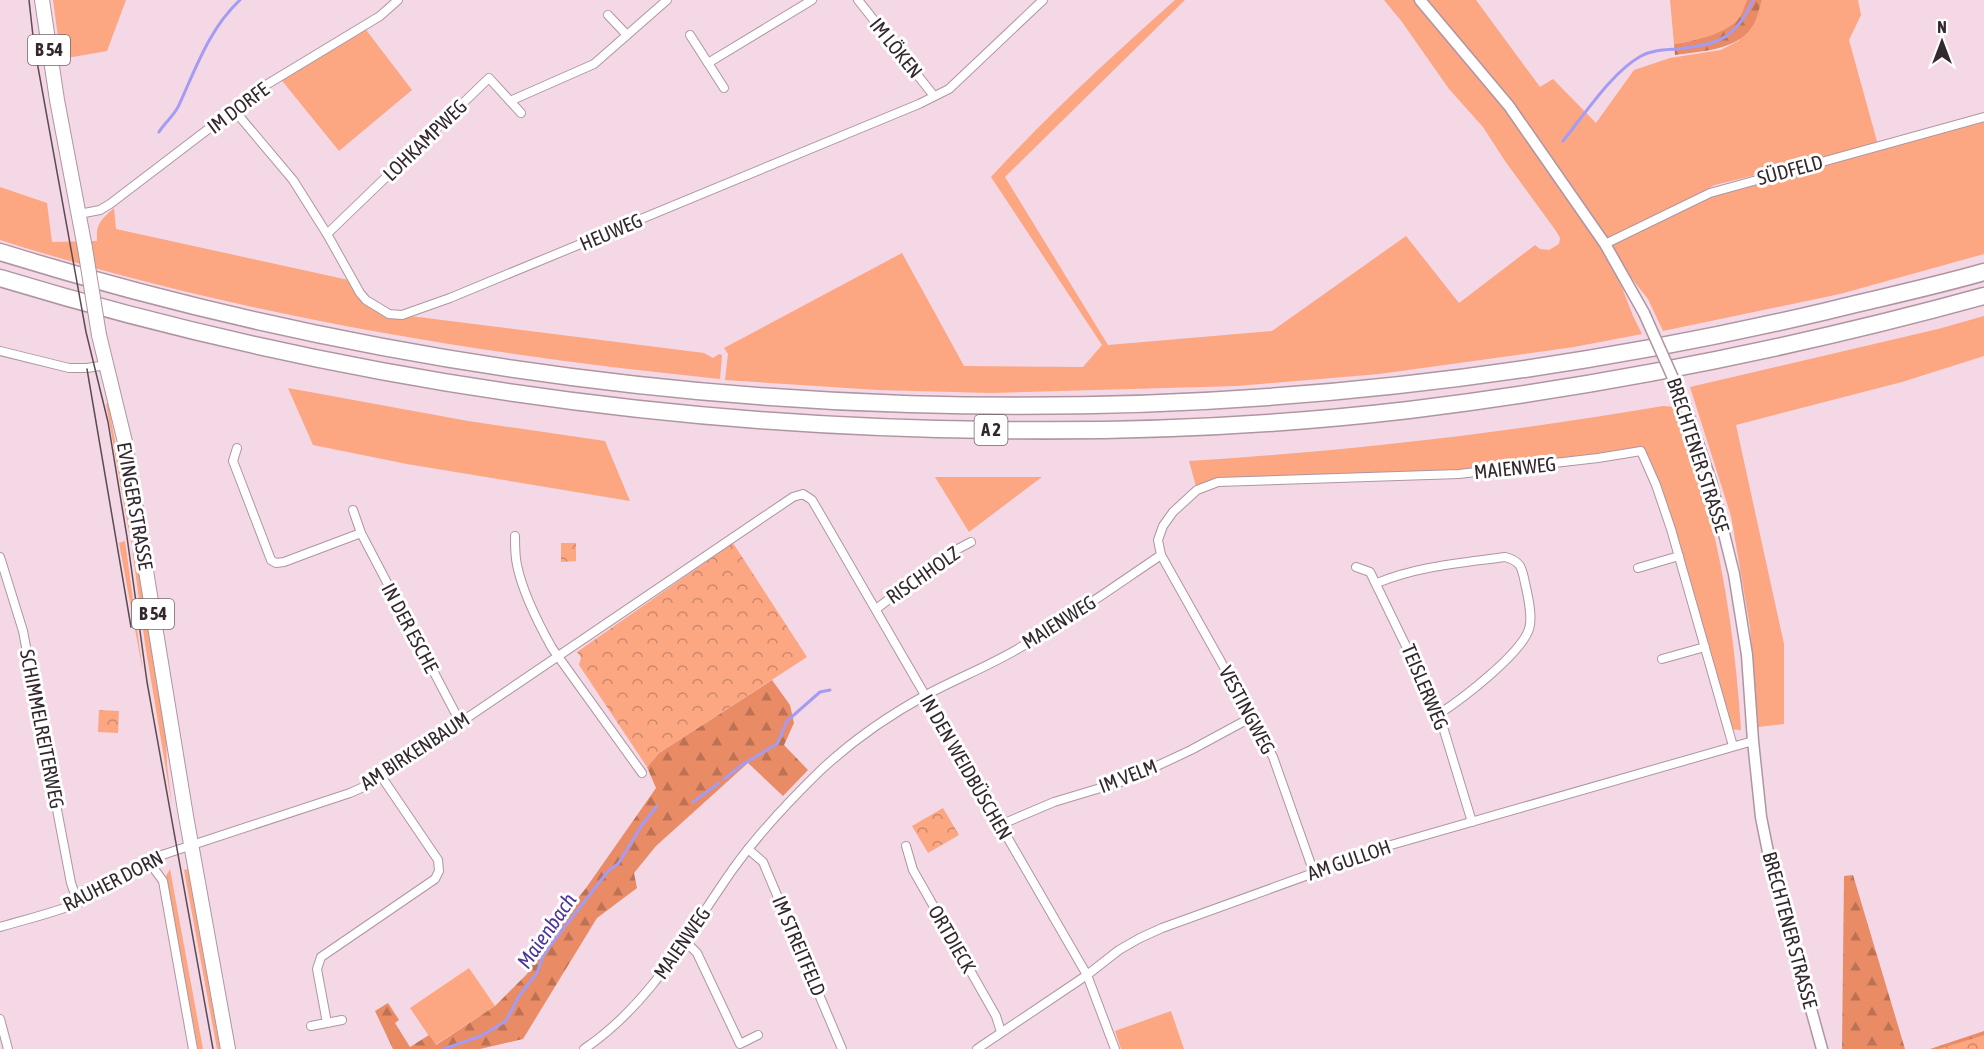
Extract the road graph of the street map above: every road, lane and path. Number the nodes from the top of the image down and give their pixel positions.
1 (42, 0) edge
2 (398, 0) edge
3 (667, 0) edge
4 (812, 0) edge
5 (858, 0) edge
6 (1043, 0) edge
7 (1420, 0) edge
8 (608, 15) dead end
9 (690, 35) dead end
10 (627, 36) junction
11 (708, 63) junction
12 (724, 88) dead end
13 (934, 96) junction
14 (510, 101) junction
15 (234, 110) junction
16 (521, 113) dead end
17 (1984, 117) edge
18 (79, 214) junction
19 (327, 234) junction
20 (1605, 244) junction
21 (0, 252) edge
22 (1984, 272) edge
23 (0, 278) edge
24 (1984, 296) edge
25 (0, 351) edge
26 (106, 365) junction
27 (237, 448) dead end
28 (803, 494) joint
29 (353, 510) dead end
30 (360, 533) junction
31 (515, 536) dead end
32 (971, 542) dead end
33 (1161, 555) junction
34 (1679, 556) junction
35 (0, 557) edge
36 (1356, 567) dead end
37 (1638, 568) dead end
38 (1377, 583) junction
39 (876, 609) junction
40 (1705, 647) junction
41 (558, 656) junction
42 (1662, 659) dead end
43 (925, 696) junction
44 (1439, 714) junction
45 (1252, 717) junction
46 (460, 722) junction
47 (1753, 741) junction
48 (1733, 746) junction
49 (642, 773) dead end
50 (381, 776) junction
51 (1472, 822) junction
52 (1000, 825) junction
53 (192, 845) junction
54 (906, 846) dead end
55 (748, 849) junction
56 (149, 861) junction
57 (1314, 873) junction
58 (78, 903) junction
59 (0, 927) edge
60 (685, 941) junction
61 (1087, 975) junction
62 (0, 1020) edge
63 (342, 1020) dead end
64 (327, 1023) junction
65 (311, 1026) dead end
66 (1000, 1032) junction
67 (758, 1035) dead end
68 (736, 1046) edge
69 (587, 1048) edge
70 (8, 1049) edge
71 (193, 1049) edge
72 (228, 1049) edge
73 (842, 1049) edge
74 (977, 1049) edge
75 (1115, 1049) edge
76 (1822, 1049) edge

1 - 18 main road, EVINGER STRASSE / B 54
2 - 15 street, IM DORFE
3 - 10 street
4 - 11 street
5 - 13 street, IM LÖKEN
6 - 13 street, HEUWEG
7 - 20 street, BRECHTENER STRASSE
8 - 10 street
9 - 11 street
10 - 14 street
11 - 12 street
13 - 19 street, HEUWEG
14 - 16 street, LOHKAMPWEG
14 - 19 street, LOHKAMPWEG
15 - 18 street, IM DORFE
15 - 19 street, HEUWEG
17 - 20 street, SÜDFELD
18 - 26 main road, EVINGER STRASSE / B 54, bridge
20 - 47 street, BRECHTENER STRASSE, bridge
21 - 22 highway, A 2
23 - 24 highway, A 2
25 - 26 street
26 - 53 main road, EVINGER STRASSE / B 54
27 - 30 street
28 - 39 street, IN DEN WEIDBÜSCHEN
28 - 41 street, AM BIRKENBAUM
29 - 30 street, IN DER ESCHE
30 - 46 street, IN DER ESCHE
31 - 41 street
32 - 39 street, RISCHHOLZ
33 - 34 street, MAIENWEG
33 - 43 street, MAIENWEG
33 - 45 street, VESTINGWEG
34 - 37 street
34 - 40 street
35 - 58 street, SCHIMMELREITERWEG
36 - 38 street, TEISLERWEG
38 - 44 street, TEISLERWEG
38 - 44 street
39 - 43 street, IN DEN WEIDBÜSCHEN
40 - 42 street
40 - 48 street
41 - 46 street, AM BIRKENBAUM
41 - 49 street
43 - 52 street, IN DEN WEIDBÜSCHEN
43 - 55 street, MAIENWEG
44 - 51 street, TEISLERWEG
45 - 52 street, IM VELM
45 - 57 street, VESTINGWEG
46 - 50 street, AM BIRKENBAUM
47 - 48 street, AM GULLOH
47 - 76 street, BRECHTENER STRASSE
48 - 51 street, AM GULLOH
50 - 53 street, AM BIRKENBAUM
50 - 64 street
51 - 57 street, AM GULLOH
52 - 61 street, IN DEN WEIDBÜSCHEN
53 - 56 street, RAUHER DORN
53 - 72 main road, EVINGER STRASSE / B 54
54 - 66 street, ORTDIECK
55 - 60 street, MAIENWEG
55 - 73 street, IM STREITFELD
56 - 58 street, RAUHER DORN
56 - 71 street
57 - 61 street, AM GULLOH
58 - 59 street, RAUHER DORN
60 - 68 street
60 - 69 street, MAIENWEG
61 - 66 street, AM GULLOH
61 - 75 street, IN DEN WEIDBÜSCHEN
62 - 70 street
63 - 64 street
64 - 65 street
66 - 74 street, AM GULLOH
67 - 68 street

